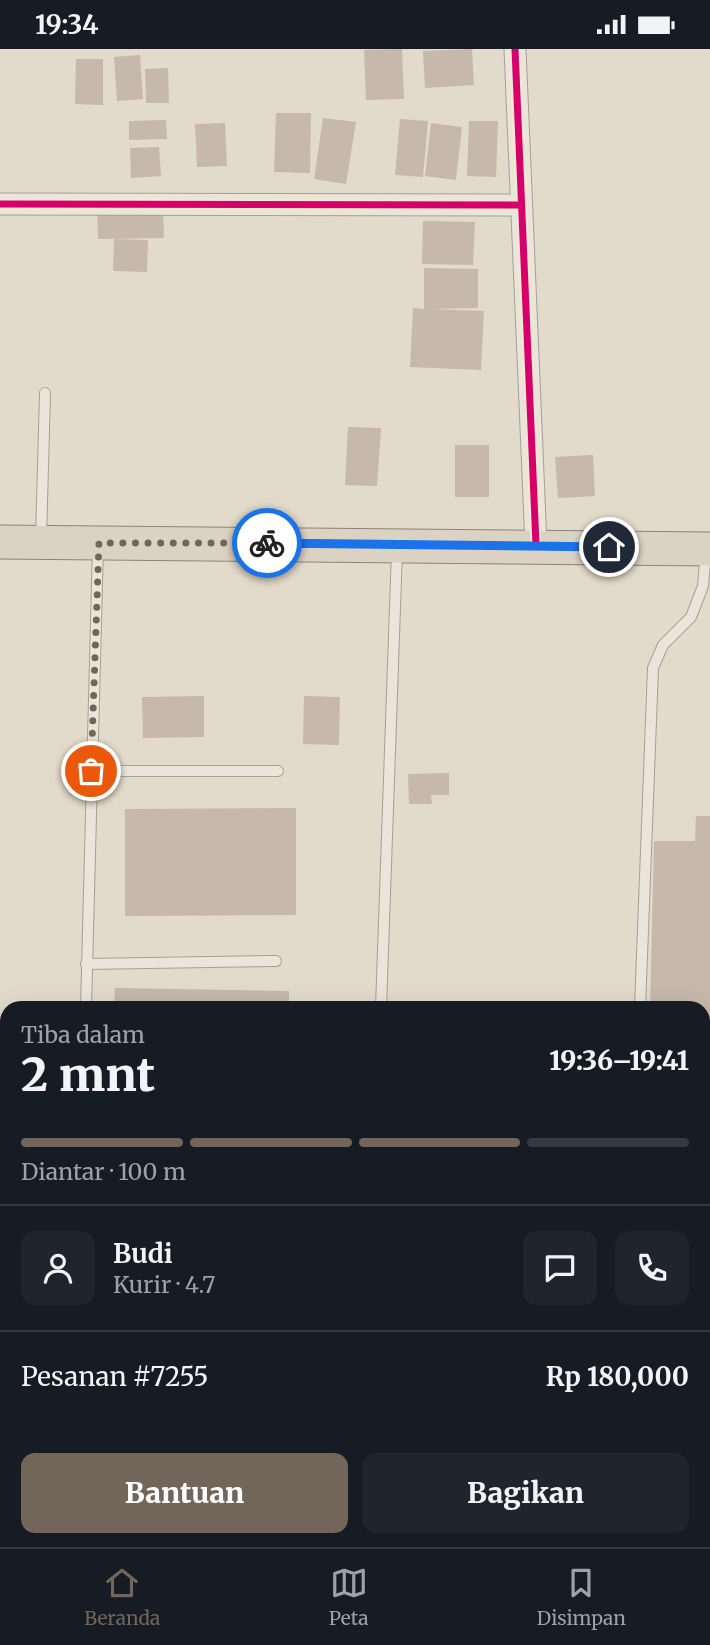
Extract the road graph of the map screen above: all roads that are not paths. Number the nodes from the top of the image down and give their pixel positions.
1 (515, 49) edge
2 (0, 204) edge
3 (520, 205) junction
4 (45, 393) dead end
5 (0, 542) edge
6 (41, 542) junction
7 (99, 543) junction
8 (397, 543) junction
9 (536, 545) junction
10 (708, 549) edge
11 (91, 771) junction
12 (278, 771) dead end
13 (276, 961) dead end
14 (86, 964) junction
15 (86, 1001) edge
16 (381, 1001) edge
17 (640, 1001) edge

1 - 3 street
2 - 3 street
3 - 9 street
4 - 6 lane
5 - 6 highway
6 - 7 highway
7 - 8 highway
7 - 11 lane
8 - 9 highway
8 - 16 lane
9 - 10 highway
10 - 17 lane
11 - 12 lane
11 - 14 lane
13 - 14 lane
14 - 15 lane

